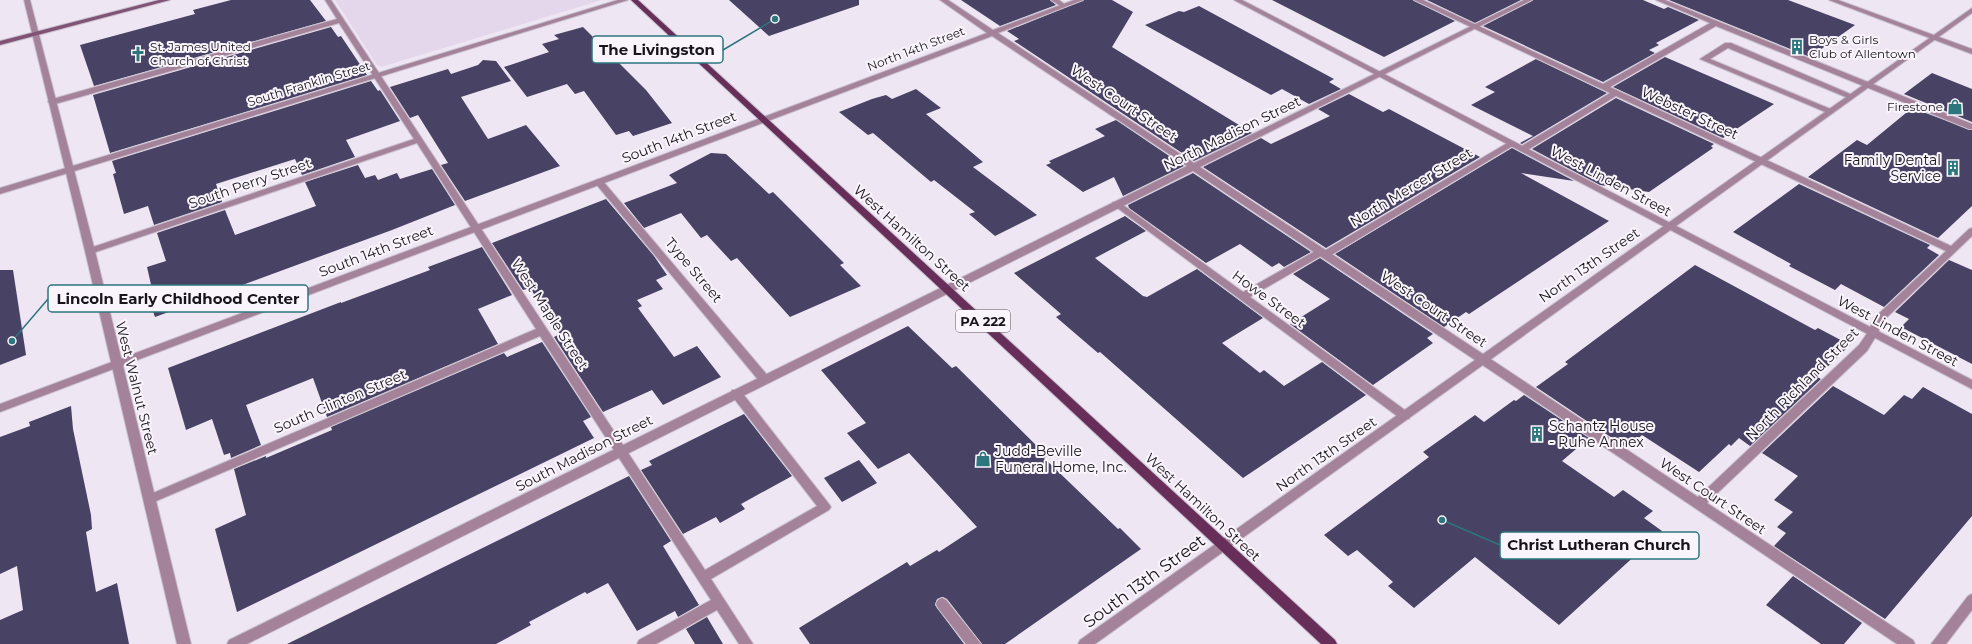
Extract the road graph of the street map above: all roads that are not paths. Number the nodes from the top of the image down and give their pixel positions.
1 (27, 0) edge
2 (167, 0) edge
3 (328, 0) edge
4 (625, 0) edge
5 (634, 0) edge
6 (943, 0) edge
7 (1054, 0) edge
8 (1080, 0) edge
9 (1237, 0) edge
10 (1417, 0) edge
11 (1528, 0) edge
12 (1659, 0) edge
13 (1832, 0) edge
14 (1064, 6) junction
15 (1972, 10) edge
16 (341, 20) junction
17 (1715, 22) junction
18 (1474, 27) junction
19 (992, 33) junction
20 (36, 34) junction
21 (1934, 38) junction
22 (0, 43) edge
23 (1972, 52) edge
24 (1379, 74) junction
25 (377, 76) junction
26 (1868, 85) junction
27 (1604, 87) junction
28 (1616, 93) junction
29 (1852, 96) junction
30 (52, 102) junction
31 (1830, 112) junction
32 (762, 120) junction
33 (1972, 127) edge
34 (419, 140) junction
35 (1512, 144) junction
36 (1523, 149) junction
37 (1762, 161) junction
38 (1193, 167) junction
39 (69, 170) junction
40 (599, 182) junction
41 (0, 191) edge
42 (1116, 204) junction
43 (1670, 226) junction
44 (476, 228) junction
45 (1972, 231) edge
46 (1952, 250) junction
47 (90, 251) junction
48 (1323, 253) junction
49 (947, 288) junction
50 (1243, 297) junction
51 (542, 330) junction
52 (1873, 334) junction
53 (1482, 360) junction
54 (117, 364) junction
55 (764, 379) junction
56 (1972, 385) edge
57 (736, 393) junction
58 (0, 408) edge
59 (1405, 416) junction
60 (621, 452) junction
61 (150, 499) junction
62 (1699, 504) junction
63 (1223, 545) junction
64 (703, 577) junction
65 (1972, 600) edge
66 (719, 602) junction
67 (942, 604) dead end
68 (184, 644) edge
69 (234, 644) edge
70 (644, 644) edge
71 (746, 644) edge
72 (974, 644) edge
73 (1085, 644) edge
74 (1330, 644) edge
75 (1908, 644) edge
76 (1938, 644) edge

1 - 20 street, West Walnut Street
2 - 20 main road
3 - 16 street, West Maple Street
4 - 25 street, South Franklin Street
5 - 32 main road, West Hamilton Street / PA 222
6 - 19 street, West Court Street
7 - 14 street
8 - 14 street, North 14th Street
9 - 24 street, West Linden Street
10 - 18 street, Webster Street
11 - 18 street, North Madison Street
12 - 17 street
13 - 21 street
14 - 19 street, North 14th Street
15 - 21 street, North 13th Street
16 - 25 street, West Maple Street
16 - 30 street
17 - 26 street
17 - 27 street
18 - 24 street, North Madison Street
18 - 27 street, Webster Street
19 - 32 street, North 14th Street
19 - 38 street, West Court Street
20 - 22 main road
20 - 30 street, West Walnut Street
21 - 23 street
21 - 26 street, North 13th Street
24 - 35 street, West Linden Street
24 - 38 street, North Madison Street
25 - 34 street, West Maple Street
25 - 39 street, South Franklin Street
26 - 29 street, North 13th Street
26 - 33 street
27 - 28 street, Webster Street
28 - 36 street
28 - 37 street, Webster Street
29 - 31 street, North 13th Street
29 - 31 street
30 - 39 street, West Walnut Street
31 - 37 street, North 13th Street
32 - 40 street, South 14th Street
32 - 49 main road, West Hamilton Street / PA 222
34 - 44 street, West Maple Street
34 - 47 street, South Perry Street
35 - 36 street, West Linden Street
35 - 48 street, North Mercer Street
36 - 43 street, West Linden Street
37 - 43 street, North 13th Street
37 - 46 street, Webster Street
38 - 42 street, North Madison Street
38 - 48 street, West Court Street
39 - 41 street, South Franklin Street
39 - 47 street, West Walnut Street
40 - 44 street, South 14th Street
40 - 55 street, Type Street
42 - 49 street, North Madison Street
42 - 50 street, Howe Street
43 - 52 street, West Linden Street
43 - 53 street, North 13th Street
44 - 51 street, West Maple Street
44 - 54 street, South 14th Street
45 - 46 street, North Richland Street
46 - 52 street, North Richland Street
47 - 54 street, West Walnut Street
48 - 50 street, North Mercer Street
48 - 53 street, West Court Street
49 - 55 street, South Madison Street
49 - 63 main road, West Hamilton Street / PA 222
50 - 59 street, Howe Street
51 - 60 street, West Maple Street
51 - 61 street, South Clinton Street
52 - 56 street, West Linden Street
52 - 62 street, North Richland Street
53 - 59 street, North 13th Street
53 - 62 street, West Court Street
54 - 58 street, South 14th Street
54 - 61 street, West Walnut Street
55 - 57 street, South Madison Street
57 - 60 street, South Madison Street
57 - 64 street
59 - 63 street, North 13th Street
60 - 64 street, West Maple Street
60 - 69 street, South Madison Street
61 - 68 street, West Walnut Street
62 - 75 street, West Court Street
63 - 73 street, South 13th Street
63 - 74 main road, West Hamilton Street / PA 222
64 - 66 street, West Maple Street
65 - 76 street
66 - 70 street
66 - 71 street, West Maple Street
67 - 72 street

